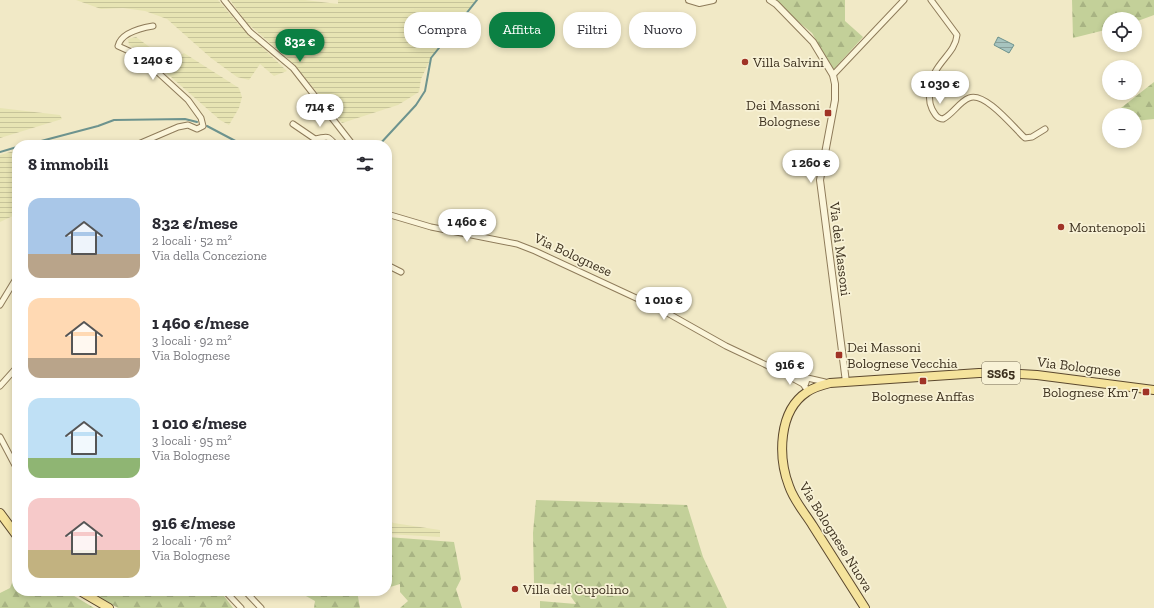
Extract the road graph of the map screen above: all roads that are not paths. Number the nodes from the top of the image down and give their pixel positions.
1 (224, 0) edge
2 (688, 0) edge
3 (713, 0) edge
4 (770, 0) edge
5 (904, 0) edge
6 (931, 0) edge
7 (153, 26) dead end
8 (833, 75) junction
9 (293, 124) dead end
10 (1045, 129) dead end
11 (148, 140) edge
12 (332, 140) edge
13 (349, 140) edge
14 (392, 216) edge
15 (392, 268) edge
16 (401, 272) dead end
17 (12, 285) edge
18 (0, 305) edge
19 (781, 372) junction
20 (12, 373) edge
21 (810, 380) junction
22 (846, 382) junction
23 (830, 383) junction
24 (0, 386) edge
25 (807, 389) junction
26 (1154, 390) edge
27 (0, 437) edge
28 (12, 460) edge
29 (0, 514) edge
30 (12, 530) edge
31 (89, 596) edge
32 (230, 596) edge
33 (250, 596) edge
34 (109, 608) edge
35 (241, 608) edge
36 (261, 608) edge
37 (865, 608) edge

1 - 13 street
2 - 3 street
4 - 8 street, Via dei Massoni
5 - 8 street
6 - 10 street
7 - 11 street
8 - 22 street, Via dei Massoni
9 - 12 street
14 - 19 street, Via Bolognese
15 - 16 street
17 - 18 street
19 - 21 street, Via Bolognese
19 - 25 street, Via Bolognese
20 - 24 street
21 - 23 street, Via Bolognese
21 - 25 street
22 - 23 main road, Via Bolognese / SS65
22 - 26 main road, Via Bolognese / SS65
23 - 25 main road, Via Bolognese Nuova / SS65
25 - 37 main road, Via Bolognese Nuova / SS65
27 - 28 street
29 - 30 main road
31 - 34 main road
32 - 35 street
33 - 36 street

